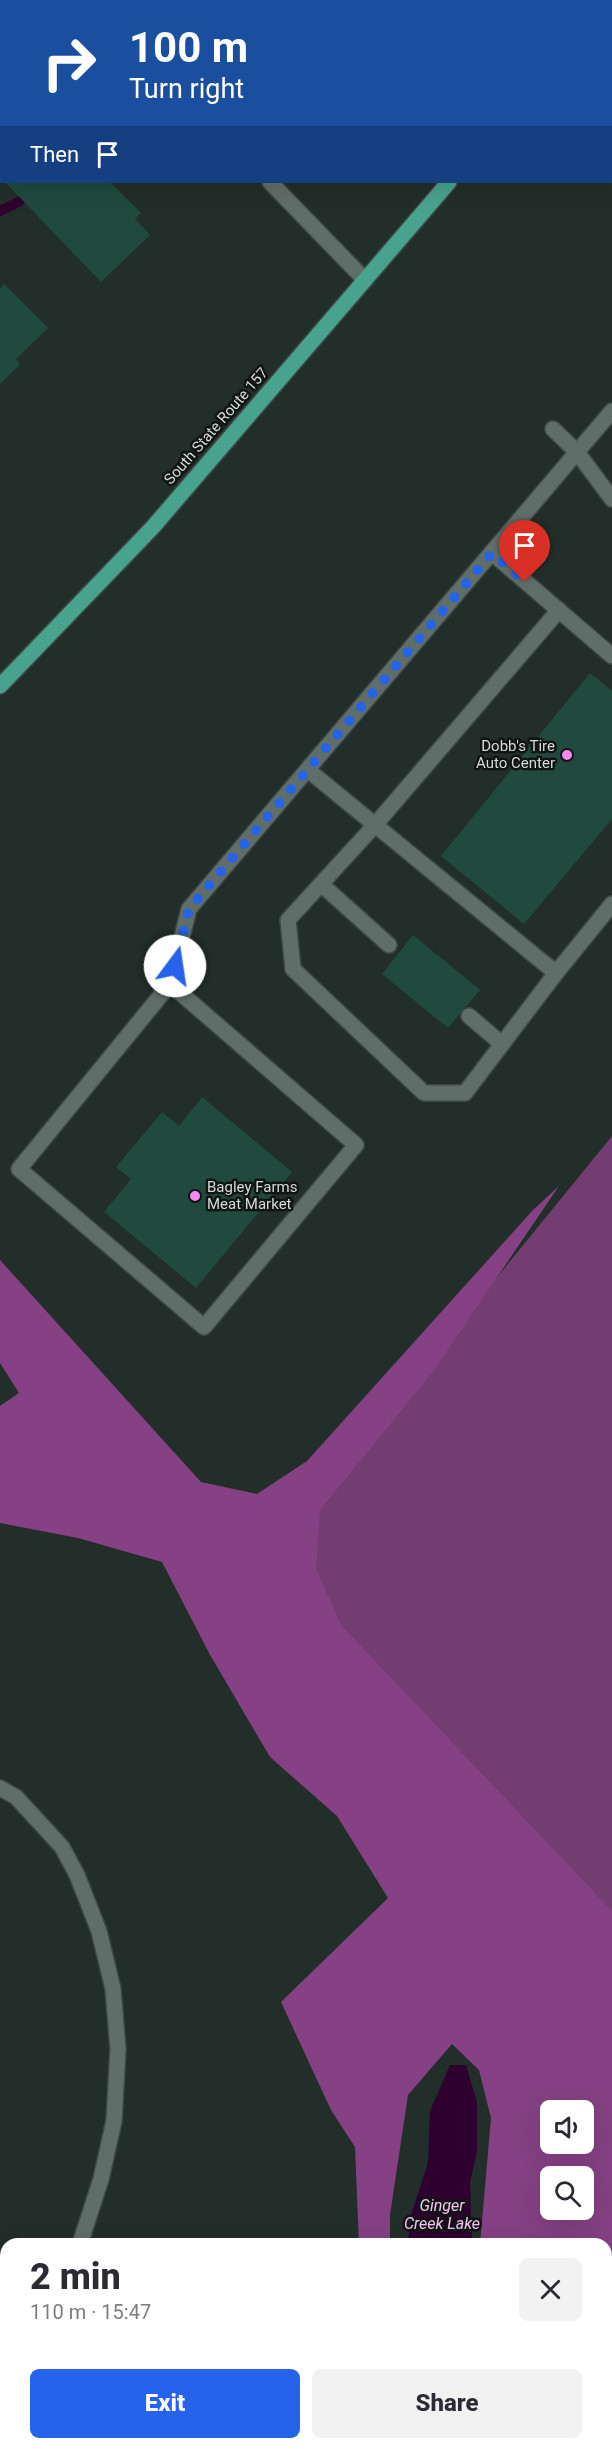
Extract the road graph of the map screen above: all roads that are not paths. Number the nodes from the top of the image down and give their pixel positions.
1 (271, 183) edge
2 (448, 183) edge
3 (364, 280) junction
4 (612, 411) edge
5 (553, 429) dead end
6 (577, 452) junction
7 (612, 499) edge
8 (492, 553) junction
9 (559, 610) junction
10 (612, 656) edge
11 (0, 686) edge
12 (308, 770) junction
13 (375, 825) junction
14 (321, 884) junction
15 (612, 904) edge
16 (389, 945) dead end
17 (556, 973) junction
18 (170, 984) junction
19 (469, 1016) dead end
20 (502, 1044) junction
21 (0, 1788) edge
22 (82, 2238) edge

1 - 3 street
2 - 3 main road, South State Route 157
3 - 11 main road, South State Route 157
4 - 6 street
5 - 6 street
6 - 7 street
6 - 8 street
8 - 9 street
8 - 12 street
9 - 10 street
9 - 13 street
12 - 13 street
12 - 18 street
13 - 14 street
13 - 17 street
14 - 16 street
14 - 20 street
15 - 17 street
17 - 20 street
18 - 18 street
19 - 20 street
21 - 22 street

